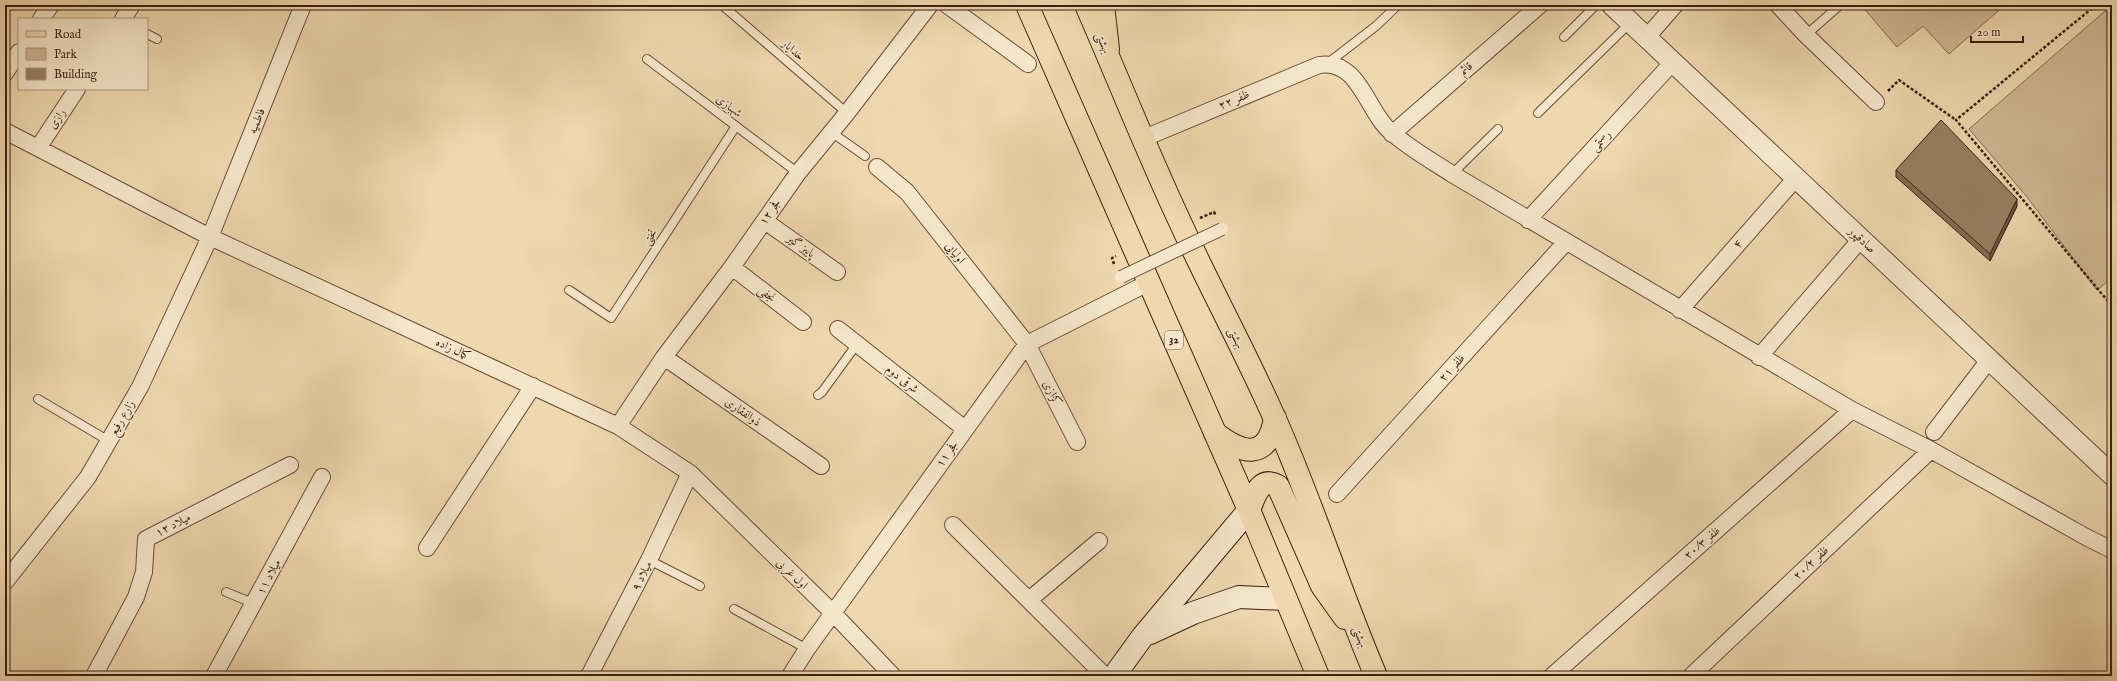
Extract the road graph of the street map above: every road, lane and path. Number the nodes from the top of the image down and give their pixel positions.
1 (51, 5) edge
2 (132, 5) edge
3 (303, 5) edge
4 (722, 5) edge
5 (930, 5) edge
6 (947, 5) edge
7 (1027, 5) edge
8 (1086, 5) edge
9 (1103, 5) edge
10 (1398, 5) edge
11 (1540, 5) edge
12 (1596, 5) edge
13 (1612, 5) edge
14 (1675, 5) edge
15 (1778, 5) edge
16 (1840, 5) edge
17 (2096, 5) edge
18 (42, 18) edge
19 (124, 18) edge
20 (1631, 23) junction
21 (148, 34) edge
22 (1806, 35) junction
23 (1564, 37) dead end
24 (1647, 38) junction
25 (157, 39) dead end
26 (18, 54) edge
27 (1108, 56) junction
28 (646, 59) dead end
29 (1673, 62) junction
30 (1328, 63) junction
31 (1028, 64) dead end
32 (5, 73) edge
33 (76, 90) edge
34 (1876, 102) joint
35 (847, 113) junction
36 (1538, 113) dead end
37 (1956, 120) junction
38 (736, 126) junction
39 (1498, 129) dead end
40 (5, 131) edge
41 (831, 132) junction
42 (1392, 134) junction
43 (1142, 139) junction
44 (38, 148) junction
45 (865, 156) dead end
46 (877, 167) dead end
47 (798, 174) junction
48 (1452, 174) junction
49 (1796, 178) junction
50 (1528, 220) junction
51 (765, 221) junction
52 (1222, 229) dead end
53 (210, 237) junction
54 (1861, 239) junction
55 (1566, 242) junction
56 (732, 267) junction
57 (836, 272) dead end
58 (1121, 277) dead end
59 (1148, 283) junction
60 (569, 290) dead end
61 (2112, 306) edge
62 (1680, 310) junction
63 (803, 322) dead end
64 (838, 329) dead end
65 (857, 344) junction
66 (1027, 344) junction
67 (664, 357) junction
68 (1759, 357) junction
69 (1989, 360) junction
70 (533, 386) junction
71 (818, 394) dead end
72 (38, 399) dead end
73 (1852, 410) junction
74 (1275, 418) junction
75 (618, 426) junction
76 (965, 429) junction
77 (1934, 432) dead end
78 (1215, 433) junction
79 (109, 440) junction
80 (1077, 442) dead end
81 (1931, 450) junction
82 (290, 465) dead end
83 (821, 466) dead end
84 (690, 473) junction
85 (2112, 475) edge
86 (322, 477) dead end
87 (1337, 494) dead end
88 (1249, 510) junction
89 (952, 525) dead end
90 (1099, 541) dead end
91 (427, 548) dead end
92 (2112, 550) edge
93 (649, 560) junction
94 (5, 581) edge
95 (700, 586) dead end
96 (226, 592) dead end
97 (1285, 599) junction
98 (1029, 600) junction
99 (255, 604) junction
100 (734, 609) dead end
101 (833, 613) junction
102 (1143, 636) junction
103 (1361, 640) junction
104 (807, 649) junction
105 (94, 676) edge
106 (214, 676) edge
107 (589, 676) edge
108 (790, 676) edge
109 (893, 676) edge
110 (1105, 676) edge
111 (1114, 676) edge
112 (1318, 676) edge
113 (1376, 676) edge
114 (1552, 676) edge
115 (1691, 676) edge

1 - 18 street
2 - 19 street
3 - 53 street, فاطمیه
4 - 35 lane, خدایار
5 - 35 street, فجر ۱۲
6 - 31 street
7 - 59 main road, 32
8 - 27 main road, بهشتی
9 - 27 main road
10 - 30 lane
11 - 42 street, قائم
12 - 23 lane
13 - 20 street, صادقپور
14 - 24 street
15 - 22 street
16 - 22 lane
17 - 37 path
20 - 24 street, صادقپور
20 - 36 lane
21 - 25 lane
22 - 34 street
24 - 29 street, صادقپور
26 - 32 street
27 - 43 main road, بهشتی
28 - 38 lane, شهبازی
29 - 49 street, صادقپور
29 - 50 street, رستمی
30 - 42 street
30 - 43 street, ظفر ۲۲
33 - 44 street, رازی
34 - 37 path
35 - 41 street, فجر ۱۲
37 - 61 path
38 - 47 lane, شهبازی
38 - 60 lane, تختی
39 - 48 lane
40 - 44 street, کمال زاده
41 - 45 lane
41 - 47 street, فجر ۱۲
42 - 48 street
43 - 74 main road, بهشتی
44 - 53 street, کمال زاده
46 - 66 street, اولیایی
47 - 51 street, فجر ۱۲
48 - 50 street
49 - 54 street, صادقپور
49 - 62 street, ۴
50 - 55 street
51 - 56 street, فجر ۱۲
51 - 57 street, پاییز گیر
52 - 58 street, bridge
53 - 70 street, کمال زاده
53 - 79 street, زارع رفیع
54 - 68 street
54 - 69 street, صادقپور
55 - 62 street
55 - 87 street, ظفر ۲۱
56 - 63 street, نجفی
56 - 67 street, فجر ۱۲
59 - 66 street, فجر ۱۱
59 - 78 main road, 32
62 - 68 street
64 - 65 street, شرقی دوم
65 - 71 lane
65 - 76 street, شرقی دوم
66 - 76 street, فجر ۱۱
66 - 80 street, کزازی
67 - 75 street, فجر ۱۲
67 - 83 street, ذوالفقاری
68 - 73 street
69 - 77 street
69 - 85 street, صادقپور
70 - 75 street, کمال زاده
70 - 91 street
72 - 79 lane
73 - 81 street
73 - 114 street, ظفر ۲۰/۳
74 - 78 main road
74 - 103 main road, بهشتی
75 - 84 street, کمال زاده
76 - 101 street, فجر ۱۱
78 - 88 main road, 32
79 - 94 street, زارع رفیع
81 - 92 street
81 - 115 street, ظفر ۲۰/۲
82 - 105 street, میلاد ۱۲
84 - 93 street, میلاد ۹
84 - 101 street, اول غربی
86 - 99 street, میلاد ۱۱
88 - 97 main road, 32
88 - 102 main road
88 - 103 main road
89 - 98 street
90 - 98 street
93 - 95 lane
93 - 107 street, میلاد ۹
96 - 99 lane
97 - 102 main road
97 - 112 main road, 32
98 - 110 street
99 - 106 street, میلاد ۱۱
100 - 104 lane
101 - 104 street, فجر ۱۱
101 - 109 street, اول غربی
102 - 111 main road
103 - 113 main road, بهشتی
104 - 108 street, فجر ۱۱

